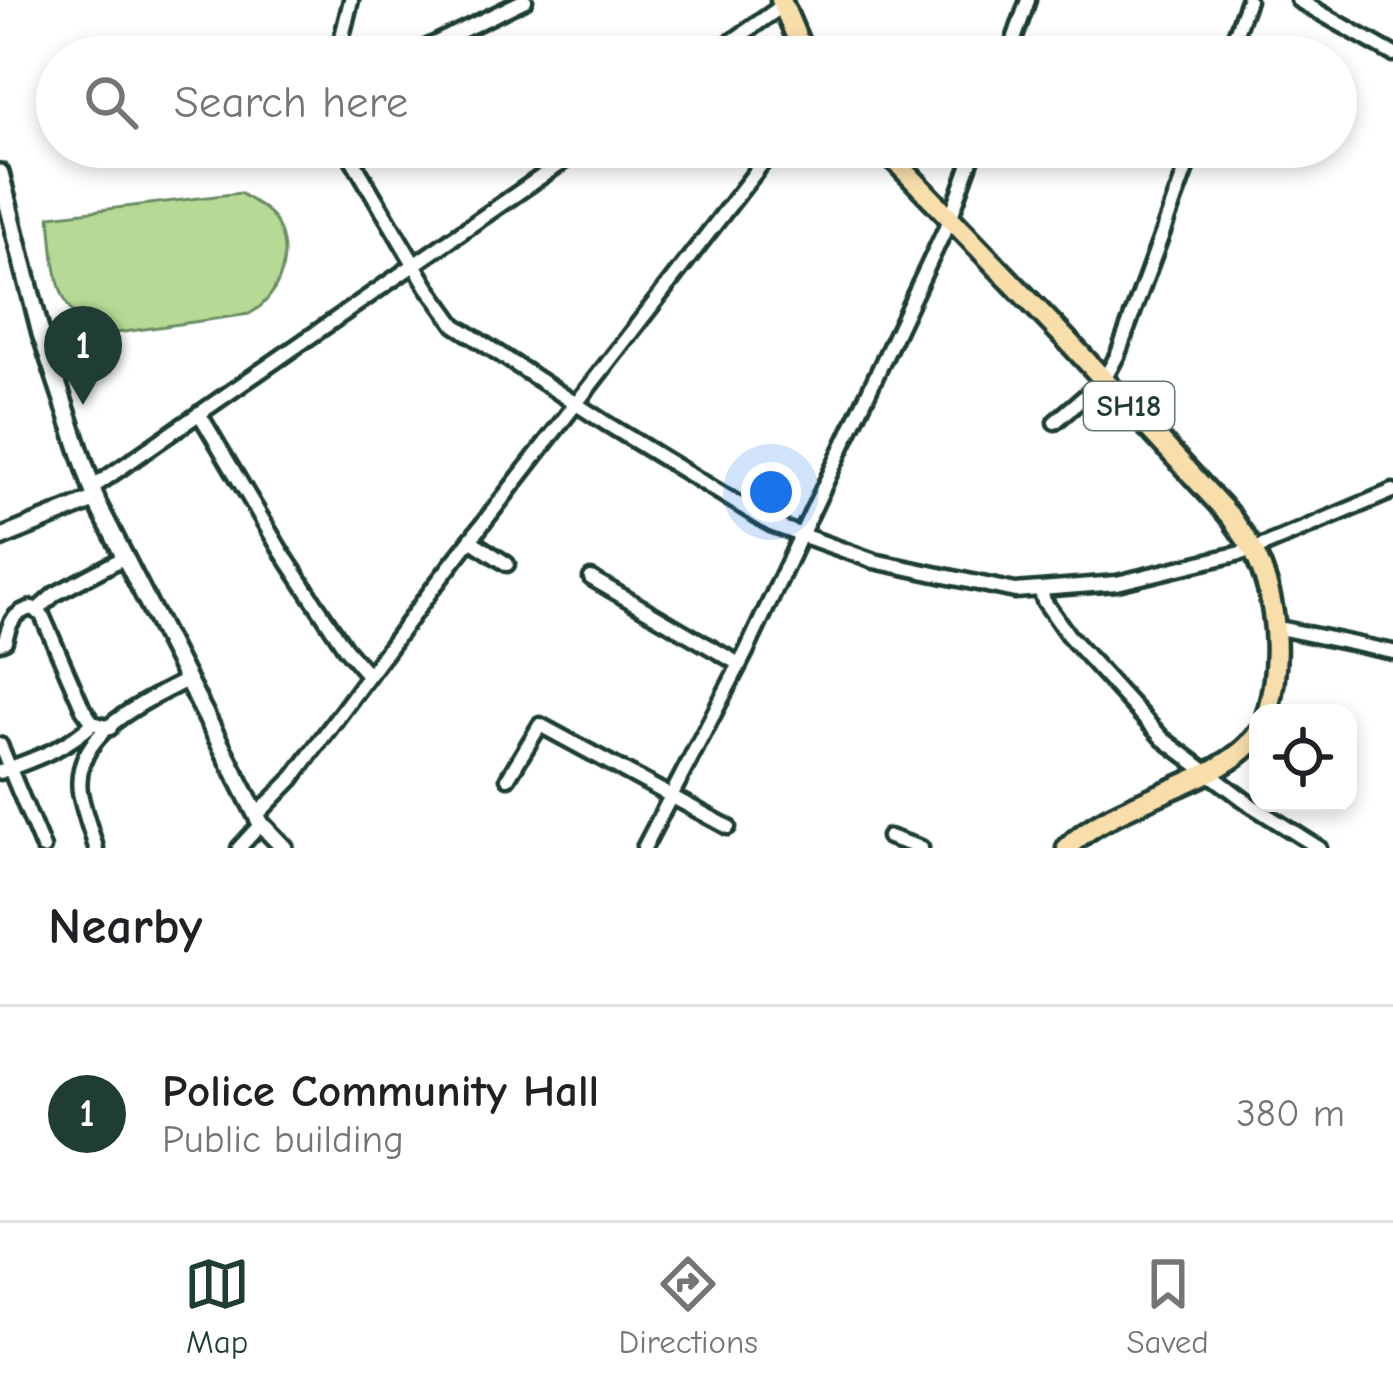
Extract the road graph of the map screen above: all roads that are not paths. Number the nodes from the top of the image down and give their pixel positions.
1 (351, 0) edge
2 (525, 0) edge
3 (1028, 0) edge
4 (1248, 0) edge
5 (1298, 0) edge
6 (782, 3) edge
7 (342, 36) edge
8 (450, 36) edge
9 (738, 36) edge
10 (796, 36) edge
11 (1015, 36) edge
12 (1235, 36) edge
13 (1393, 54) edge
14 (357, 168) edge
15 (553, 168) edge
16 (760, 168) edge
17 (902, 168) edge
18 (968, 168) edge
19 (1186, 168) edge
20 (0, 173) edge
21 (950, 219) junction
22 (414, 264) junction
23 (1104, 380) junction
24 (576, 404) junction
25 (199, 413) junction
26 (1055, 422) dead end
27 (1393, 491) edge
28 (94, 494) junction
29 (799, 534) junction
30 (0, 538) edge
31 (470, 540) junction
32 (1252, 550) junction
33 (125, 557) junction
34 (507, 564) dead end
35 (591, 578) dead end
36 (1040, 589) junction
37 (36, 611) junction
38 (1274, 627) junction
39 (0, 643) edge
40 (1393, 652) edge
41 (739, 664) junction
42 (368, 676) junction
43 (188, 680) junction
44 (1269, 704) edge
45 (93, 723) junction
46 (110, 728) junction
47 (1249, 744) edge
48 (0, 745) edge
49 (5, 770) edge
50 (1207, 772) junction
51 (508, 778) dead end
52 (669, 796) junction
53 (259, 820) junction
54 (728, 827) dead end
55 (889, 837) dead end
56 (43, 848) edge
57 (96, 848) edge
58 (239, 848) edge
59 (284, 848) edge
60 (644, 848) edge
61 (921, 848) edge
62 (1067, 848) edge
63 (1319, 848) edge

1 - 7 street
2 - 8 street
3 - 11 street
4 - 12 street
5 - 13 street
6 - 9 street
6 - 10 main road
14 - 22 street
15 - 22 street
16 - 24 street
17 - 21 main road, SH18
18 - 21 street
19 - 23 street
20 - 28 street
21 - 23 main road, SH18
21 - 29 street
22 - 24 street
22 - 25 street
23 - 26 street
23 - 32 main road, SH18
24 - 29 street
24 - 31 street
25 - 28 street
25 - 42 street
27 - 32 street
28 - 30 street
28 - 33 street
29 - 36 street
29 - 41 street
31 - 34 street
31 - 42 street
32 - 36 street
32 - 38 main road, SH18
33 - 37 street
33 - 43 street
35 - 41 street
36 - 50 street
37 - 39 street
37 - 45 street
38 - 40 street
38 - 44 main road, SH18
41 - 52 street
42 - 53 street
43 - 46 street
43 - 53 street
45 - 46 street
45 - 49 street
46 - 57 street
47 - 50 main road
48 - 49 street
49 - 56 street
50 - 62 main road
50 - 63 street
51 - 52 street
52 - 54 street
52 - 60 street
53 - 58 street
53 - 59 street
55 - 61 street

